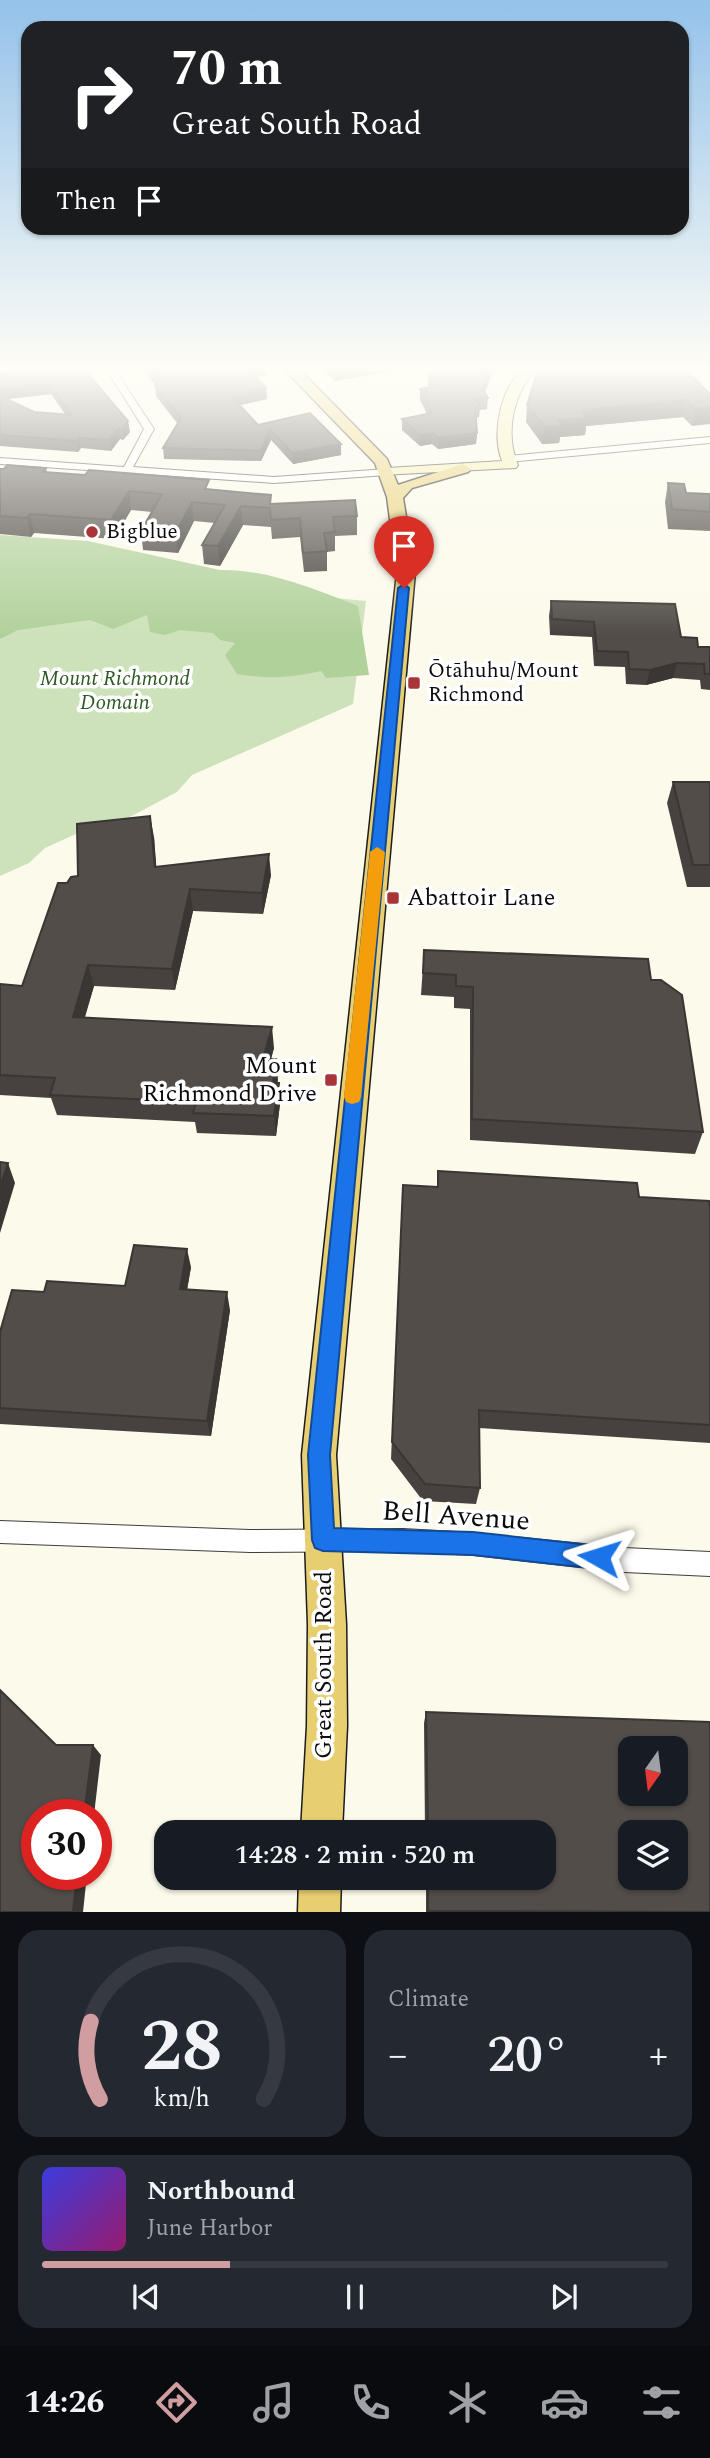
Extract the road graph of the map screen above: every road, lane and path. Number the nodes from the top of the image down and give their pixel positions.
1 (134, 456) edge
2 (378, 456) edge
3 (491, 456) edge
4 (508, 456) edge
5 (549, 456) edge
6 (0, 461) edge
7 (509, 462) junction
8 (459, 466) junction
9 (126, 471) junction
10 (387, 472) junction
11 (394, 497) junction
12 (0, 1532) edge
13 (323, 1540) junction
14 (710, 1564) edge
15 (323, 1820) edge
16 (320, 1890) edge
17 (319, 1912) edge

1 - 9 street
2 - 10 main road, Great South Road
3 - 8 main road
4 - 7 main road
5 - 7 street
6 - 9 street
7 - 8 main road
8 - 10 main road
8 - 11 main road
9 - 10 street
10 - 11 main road, Great South Road
11 - 13 main road, Great South Road
12 - 13 street
13 - 14 street, Bell Avenue
13 - 15 main road, Great South Road
16 - 17 main road

